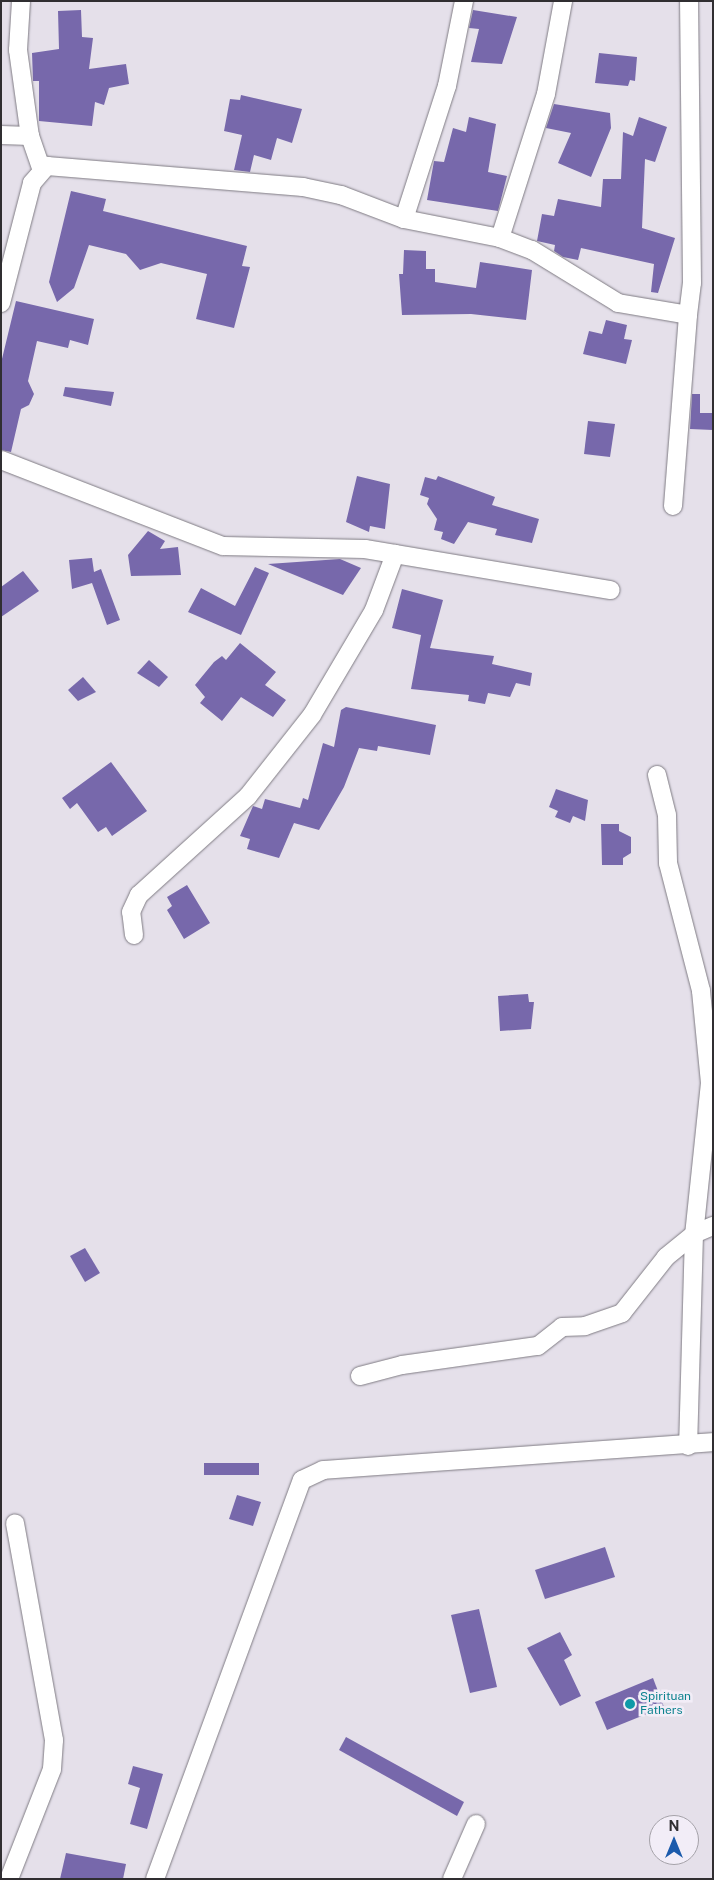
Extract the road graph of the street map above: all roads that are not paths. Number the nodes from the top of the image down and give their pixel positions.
1 (21, 1) edge
2 (464, 1) edge
3 (563, 1) edge
4 (689, 1) edge
5 (1, 135) edge
6 (30, 136) junction
7 (41, 168) junction
8 (404, 219) junction
9 (500, 238) junction
10 (1, 303) edge
11 (688, 314) junction
12 (1, 460) edge
13 (673, 506) dead end
14 (395, 554) junction
15 (612, 590) dead end
16 (657, 775) dead end
17 (134, 935) dead end
18 (713, 1226) edge
19 (694, 1234) junction
20 (360, 1376) dead end
21 (713, 1442) edge
22 (688, 1446) junction
23 (15, 1522) dead end
24 (476, 1824) dead end
25 (9, 1879) edge
26 (155, 1879) edge
27 (452, 1879) edge

1 - 6 street
2 - 8 street
3 - 9 street
4 - 11 street
5 - 6 street
6 - 7 street
7 - 8 street
7 - 10 street
8 - 9 street
9 - 11 street
11 - 13 street
12 - 14 street
14 - 15 street
14 - 17 street
16 - 19 street
18 - 19 street
19 - 20 street
19 - 22 street
21 - 22 street
22 - 26 street
23 - 25 street
24 - 27 street

